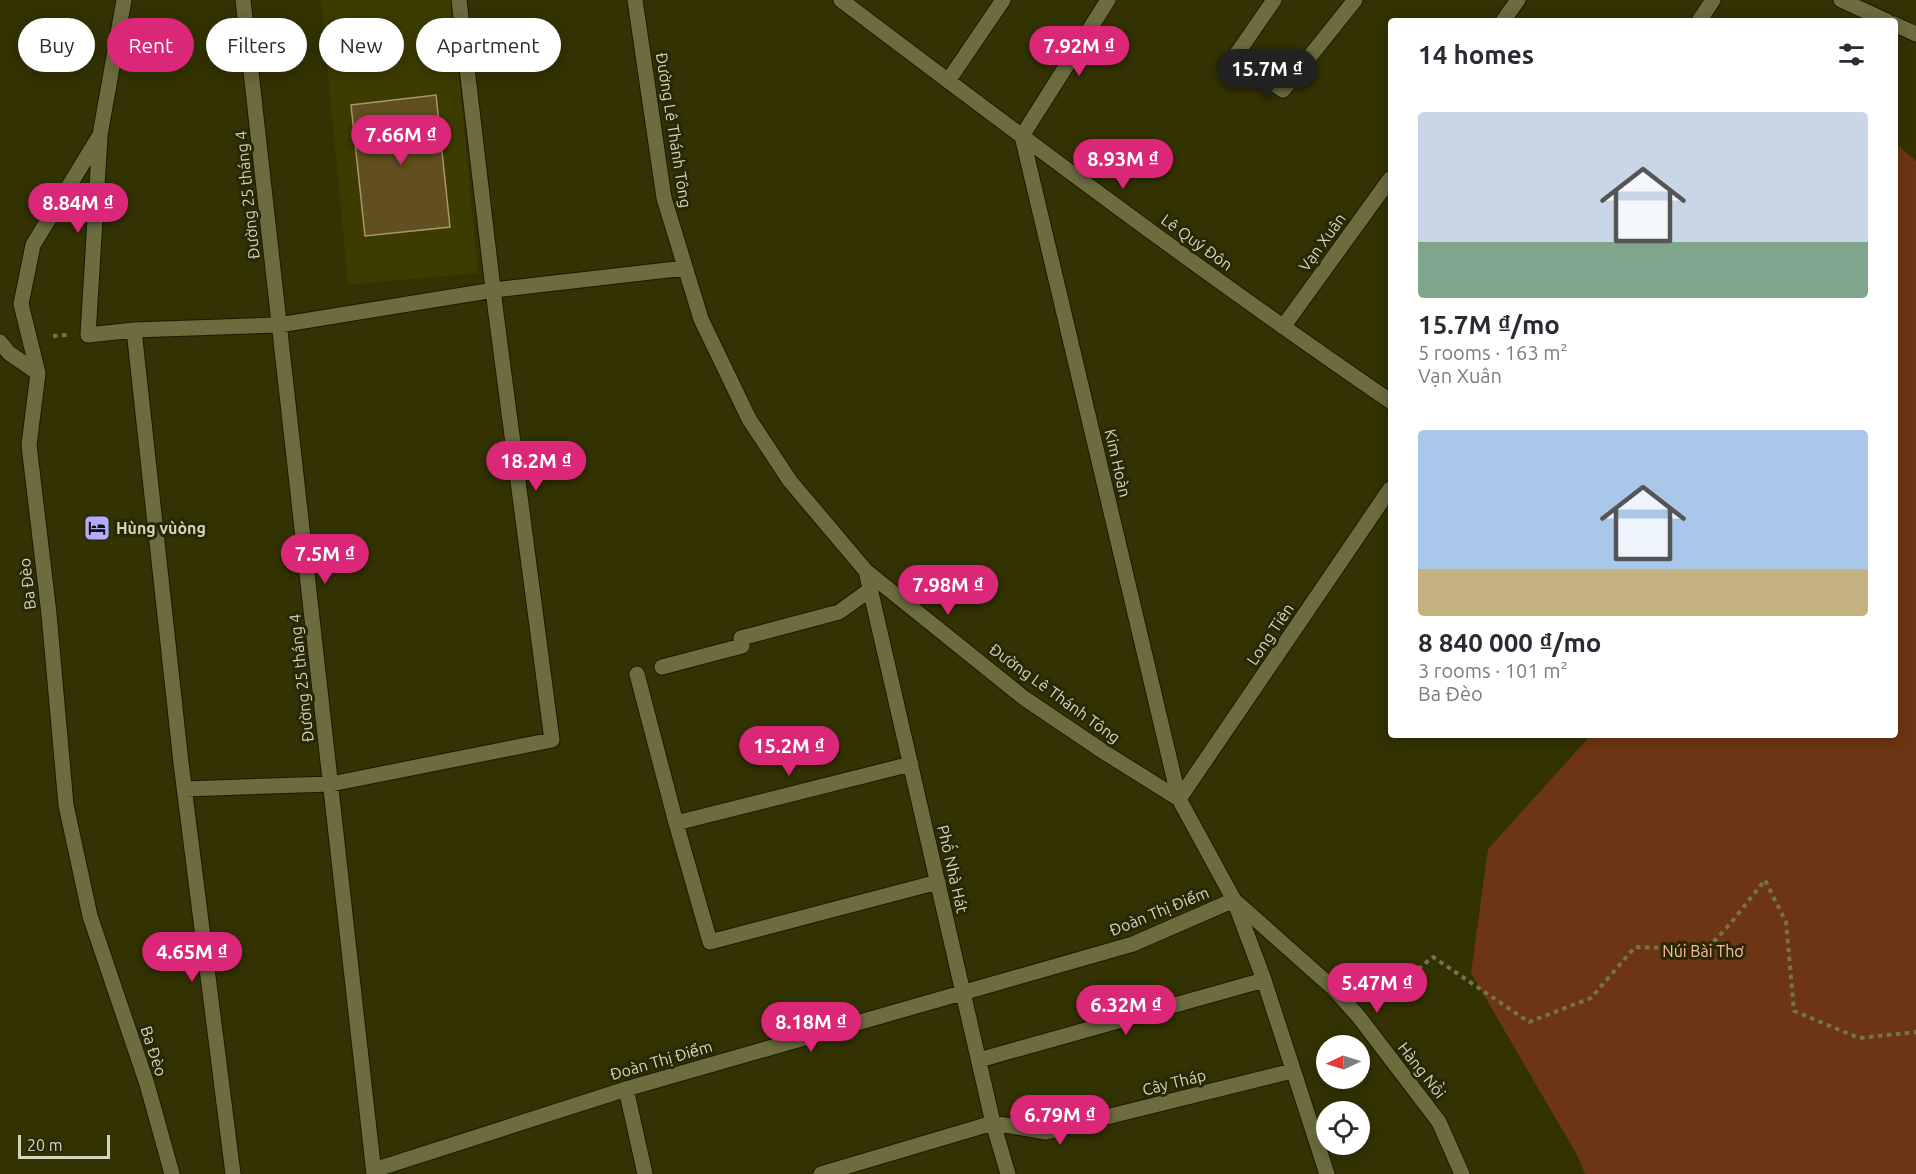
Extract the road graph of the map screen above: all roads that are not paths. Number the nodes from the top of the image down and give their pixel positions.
1 (124, 0) edge
2 (243, 0) edge
3 (459, 0) edge
4 (635, 0) edge
5 (841, 0) edge
6 (1003, 0) edge
7 (1108, 0) edge
8 (1274, 0) edge
9 (1354, 0) edge
10 (1518, 0) edge
11 (1713, 0) edge
12 (1841, 0) edge
13 (1505, 18) edge
14 (1701, 18) edge
15 (1880, 18) edge
16 (1898, 26) edge
17 (1916, 34) edge
18 (948, 81) junction
19 (100, 135) junction
20 (1022, 136) junction
21 (1388, 182) edge
22 (686, 268) junction
23 (494, 290) junction
24 (279, 325) junction
25 (1282, 327) junction
26 (135, 330) junction
27 (0, 342) edge
28 (38, 373) junction
29 (1388, 400) edge
30 (1388, 492) edge
31 (867, 571) junction
32 (871, 589) junction
33 (663, 667) dead end
34 (636, 674) dead end
35 (911, 764) junction
36 (331, 784) junction
37 (184, 789) junction
38 (1179, 799) junction
39 (676, 822) junction
40 (938, 882) junction
41 (1234, 900) junction
42 (1264, 980) junction
43 (963, 992) junction
44 (978, 1060) junction
45 (1292, 1071) junction
46 (626, 1089) junction
47 (993, 1123) junction
48 (374, 1172) edge
49 (172, 1174) edge
50 (233, 1174) edge
51 (645, 1174) edge
52 (820, 1174) edge
53 (1008, 1174) edge
54 (1327, 1174) edge
55 (1462, 1174) edge

1 - 19 street, Ba Đèo
2 - 24 street, Đường 25 tháng 4
3 - 23 street
4 - 22 street, Đường Lê Thánh Tông
5 - 18 street, Lê Quý Đôn
6 - 18 street
7 - 20 street
8 - 9 street
10 - 13 street
11 - 14 street
12 - 15 street
16 - 17 street
18 - 20 street, Lê Quý Đôn
19 - 26 street
19 - 28 street, Ba Đèo
20 - 25 street, Lê Quý Đôn
20 - 38 street, Kim Hoàn
21 - 25 street, Vạn Xuân
22 - 23 street
22 - 31 street, Đường Lê Thánh Tông
23 - 24 street
23 - 36 street
24 - 26 street
24 - 36 street, Đường 25 tháng 4
25 - 29 street, Lê Quý Đôn
26 - 37 street
27 - 28 street
28 - 49 street, Ba Đèo
30 - 38 street, Long Tiên
31 - 32 street, Phố Nhà Hát
31 - 38 street, Đường Lê Thánh Tông
32 - 33 street
32 - 35 street, Phố Nhà Hát
34 - 39 street
35 - 39 street
35 - 40 street, Phố Nhà Hát
36 - 37 street
36 - 48 street, Đường 25 tháng 4
37 - 50 street
38 - 41 street, Đường Lê Thánh Tông
39 - 40 street
40 - 43 street, Phố Nhà Hát
41 - 42 street, Đường Lê Thánh Tông
41 - 43 street, Đoàn Thị Điểm
41 - 55 street, Hàng Nồi
42 - 44 street
42 - 45 street, Đường Lê Thánh Tông
43 - 44 street, Phố Nhà Hát
43 - 46 street, Đoàn Thị Điểm
44 - 47 street, Phố Nhà Hát
45 - 47 street, Cây Tháp
45 - 54 street, Đường Lê Thánh Tông
46 - 48 street, Đoàn Thị Điểm
46 - 51 street
47 - 52 street, Cây Tháp
47 - 53 street, Phố Nhà Hát

